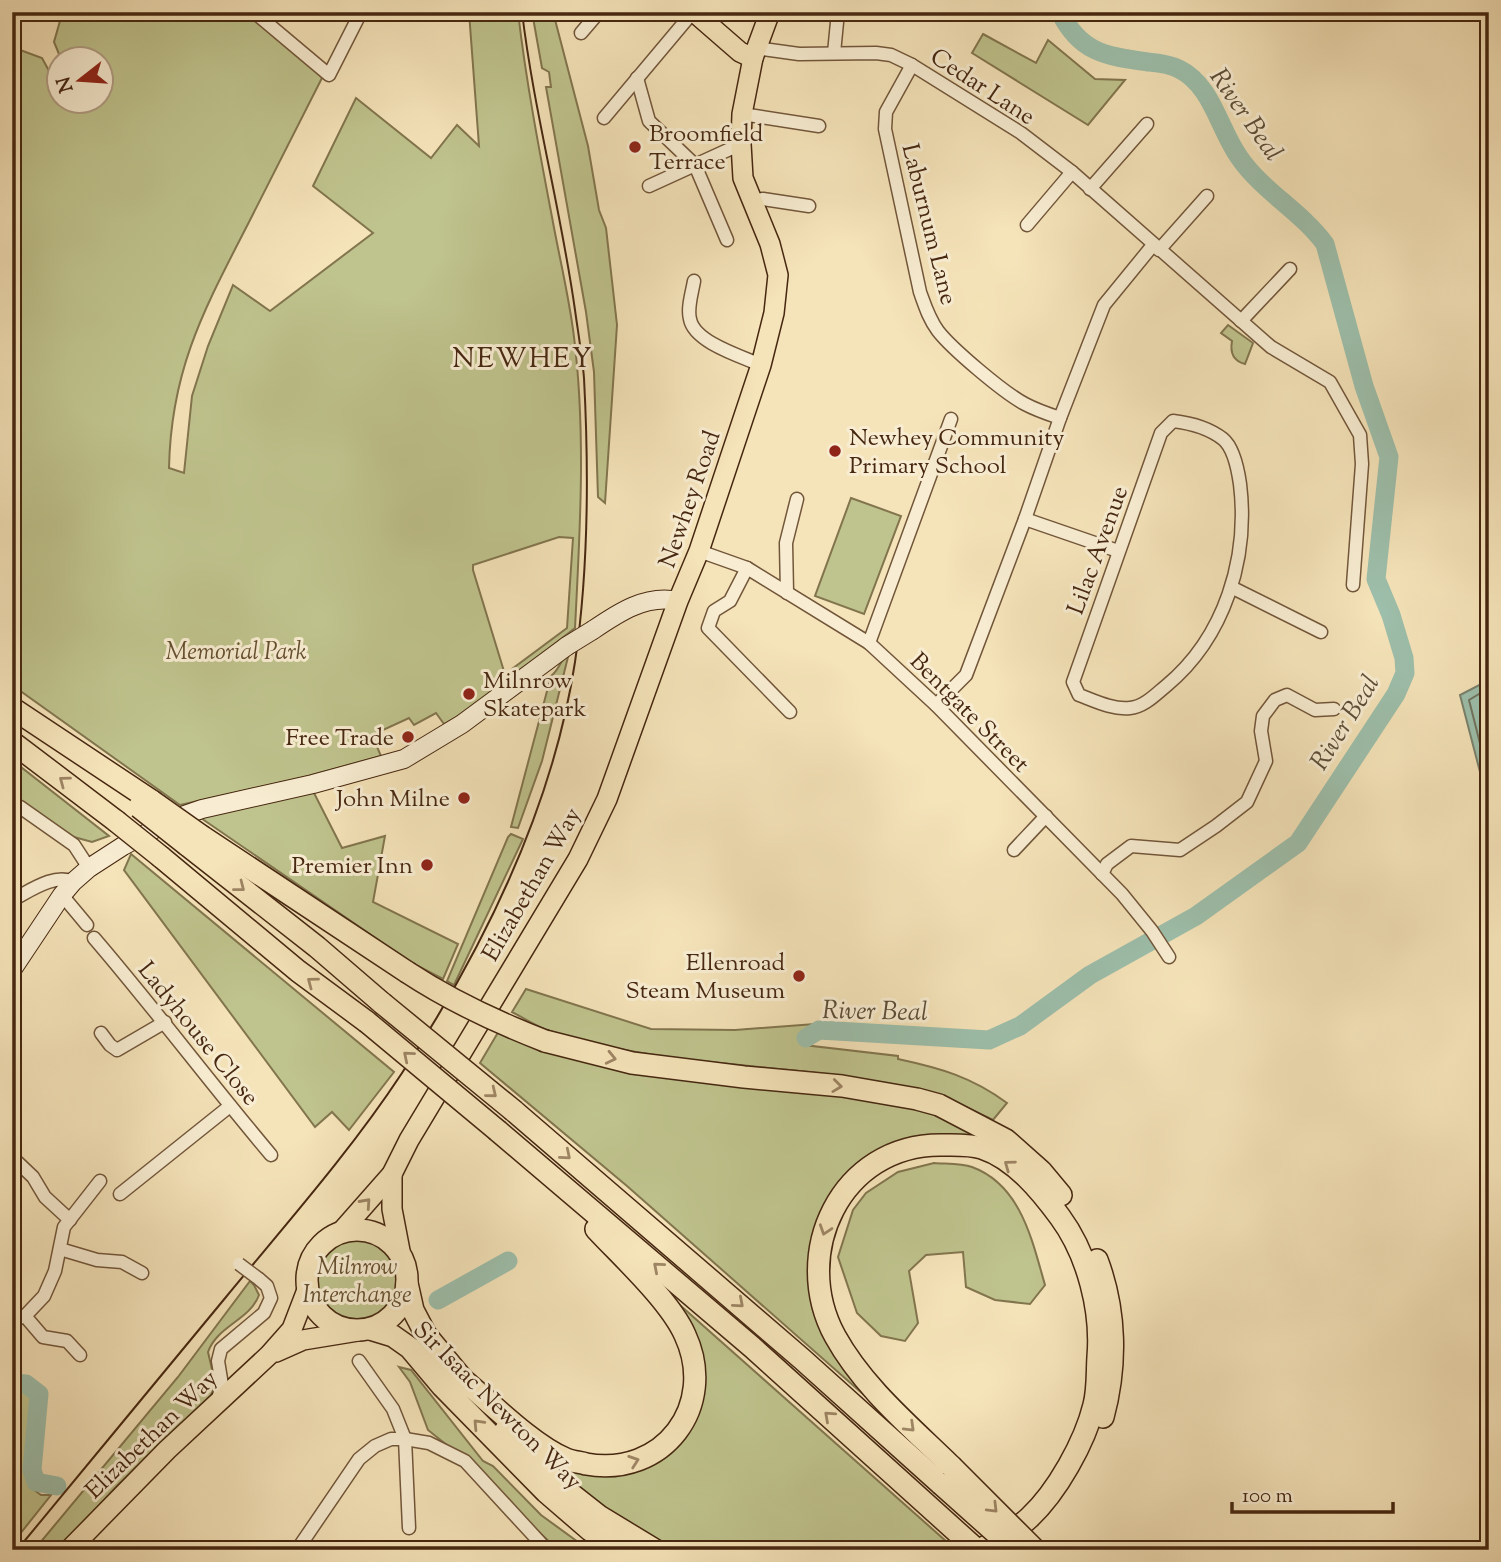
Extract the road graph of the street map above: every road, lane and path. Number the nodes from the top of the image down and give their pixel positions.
1 (254, 12) edge
2 (361, 12) edge
3 (598, 12) edge
4 (694, 12) edge
5 (770, 12) edge
6 (838, 12) edge
7 (580, 33) dead end
8 (755, 53) junction
9 (834, 53) junction
10 (912, 65) junction
11 (637, 78) junction
12 (742, 114) junction
13 (604, 118) dead end
14 (1147, 124) dead end
15 (819, 126) dead end
16 (741, 144) junction
17 (695, 165) junction
18 (1072, 172) junction
19 (649, 186) dead end
20 (1090, 189) junction
21 (1207, 196) dead end
22 (751, 201) junction
23 (808, 206) dead end
24 (1027, 225) dead end
25 (727, 240) dead end
26 (1156, 247) junction
27 (1290, 269) dead end
28 (694, 281) dead end
29 (1241, 321) junction
30 (761, 365) junction
31 (1060, 418) junction
32 (951, 419) dead end
33 (797, 499) dead end
34 (1025, 519) junction
35 (699, 551) junction
36 (1118, 551) junction
37 (747, 568) junction
38 (1353, 585) dead end
39 (1233, 588) junction
40 (787, 593) junction
41 (678, 601) junction
42 (1321, 632) dead end
43 (869, 643) junction
44 (936, 705) junction
45 (12, 709) edge
46 (1334, 709) dead end
47 (790, 712) dead end
48 (12, 742) edge
49 (12, 808) edge
50 (1046, 817) junction
51 (195, 841) junction
52 (1014, 850) dead end
53 (89, 868) junction
54 (1102, 874) junction
55 (67, 889) junction
56 (12, 900) edge
57 (87, 925) dead end
58 (94, 938) dead end
59 (1169, 957) dead end
60 (12, 970) edge
61 (166, 1022) junction
62 (101, 1033) dead end
63 (230, 1106) junction
64 (517, 1146) junction
65 (271, 1155) dead end
66 (12, 1157) edge
67 (392, 1174) junction
68 (100, 1181) dead end
69 (120, 1194) dead end
70 (70, 1220) junction
71 (340, 1233) junction
72 (60, 1249) junction
73 (401, 1256) junction
74 (239, 1264) dead end
75 (142, 1273) dead end
76 (407, 1283) junction
77 (307, 1290) junction
78 (25, 1316) junction
79 (12, 1321) edge
80 (364, 1330) junction
81 (80, 1355) dead end
82 (269, 1355) junction
83 (359, 1361) dead end
84 (219, 1367) junction
85 (246, 1376) junction
86 (460, 1377) junction
87 (215, 1405) junction
88 (405, 1439) junction
89 (946, 1475) junction
90 (410, 1528) dead end
91 (533, 1545) edge
92 (74, 1548) edge
93 (297, 1550) edge
94 (547, 1550) edge
95 (620, 1550) edge
96 (655, 1550) edge
97 (979, 1550) edge
98 (1004, 1550) edge
99 (1016, 1550) edge
100 (1035, 1550) edge

1 - 2 street
3 - 7 street
4 - 8 main road
4 - 11 street
5 - 8 main road, Newhey Road
6 - 9 street
8 - 9 street, Cedar Lane
8 - 12 main road, Newhey Road
9 - 10 street, Cedar Lane
10 - 18 street, Cedar Lane
10 - 31 street, Laburnum Lane
11 - 13 street
11 - 17 street
12 - 15 street
12 - 16 main road, Newhey Road
14 - 20 street
16 - 17 street
16 - 22 main road, Newhey Road
17 - 19 street
17 - 25 street
18 - 20 street, Cedar Lane
18 - 24 street
20 - 26 street, Cedar Lane
21 - 26 street
22 - 23 street
22 - 30 main road, Newhey Road
26 - 29 street, Cedar Lane
26 - 31 street
27 - 29 street
28 - 30 street
29 - 38 street, Cedar Lane
30 - 35 main road, Newhey Road
31 - 34 street
32 - 43 street
33 - 40 street
34 - 36 street
34 - 44 street
35 - 37 street, Bentgate Street
35 - 41 main road, Newhey Road
36 - 39 street, Lilac Avenue
36 - 39 street, Lilac Avenue
37 - 40 street, Bentgate Street
37 - 47 street
39 - 42 street
40 - 43 street, Bentgate Street
41 - 53 street, Newhey Road, bridge
41 - 67 main road, Elizabethan Way
43 - 44 street, Bentgate Street
44 - 50 street, Bentgate Street
45 - 51 highway, bridge
46 - 54 street
64 -> 48 highway, bridge
49 - 53 street
50 - 52 street
50 - 54 street, Bentgate Street
51 -> 89 highway, bridge
51 -> 98 highway, bridge
53 - 55 street, Newhey Road
54 - 59 street, Bentgate Street
55 - 56 street
55 - 57 street
55 - 60 street, Newhey Road
58 - 61 street, Ladyhouse Close
61 - 62 street
61 - 63 street, Ladyhouse Close
63 - 65 street, Ladyhouse Close
63 - 69 street
86 -> 64 highway
97 -> 64 highway
66 - 70 street
71 -> 67 main road, Elizabethan Way
67 - 73 main road, Elizabethan Way
68 - 70 street
70 - 72 street
71 - 73 highway
71 - 77 highway
72 - 75 street
72 - 78 street
73 - 76 highway
74 - 84 street, bridge
76 - 80 highway
76 - 86 highway, Sir Isaac Newton Way
77 - 80 highway
77 - 82 main road, Elizabethan Way
78 - 79 street
78 - 81 street
80 - 82 main road, Elizabethan Way
95 -> 80 highway, Sir Isaac Newton Way
82 - 85 main road, Elizabethan Way
83 - 88 street
84 - 85 street
84 - 87 street
85 - 87 main road, Elizabethan Way
86 - 96 highway, Sir Isaac Newton Way
87 - 92 main road, Elizabethan Way
88 - 90 street
88 - 91 street
88 - 93 street
97 -> 89 highway
89 - 99 highway, bridge
89 -> 100 highway, bridge
91 - 94 street

